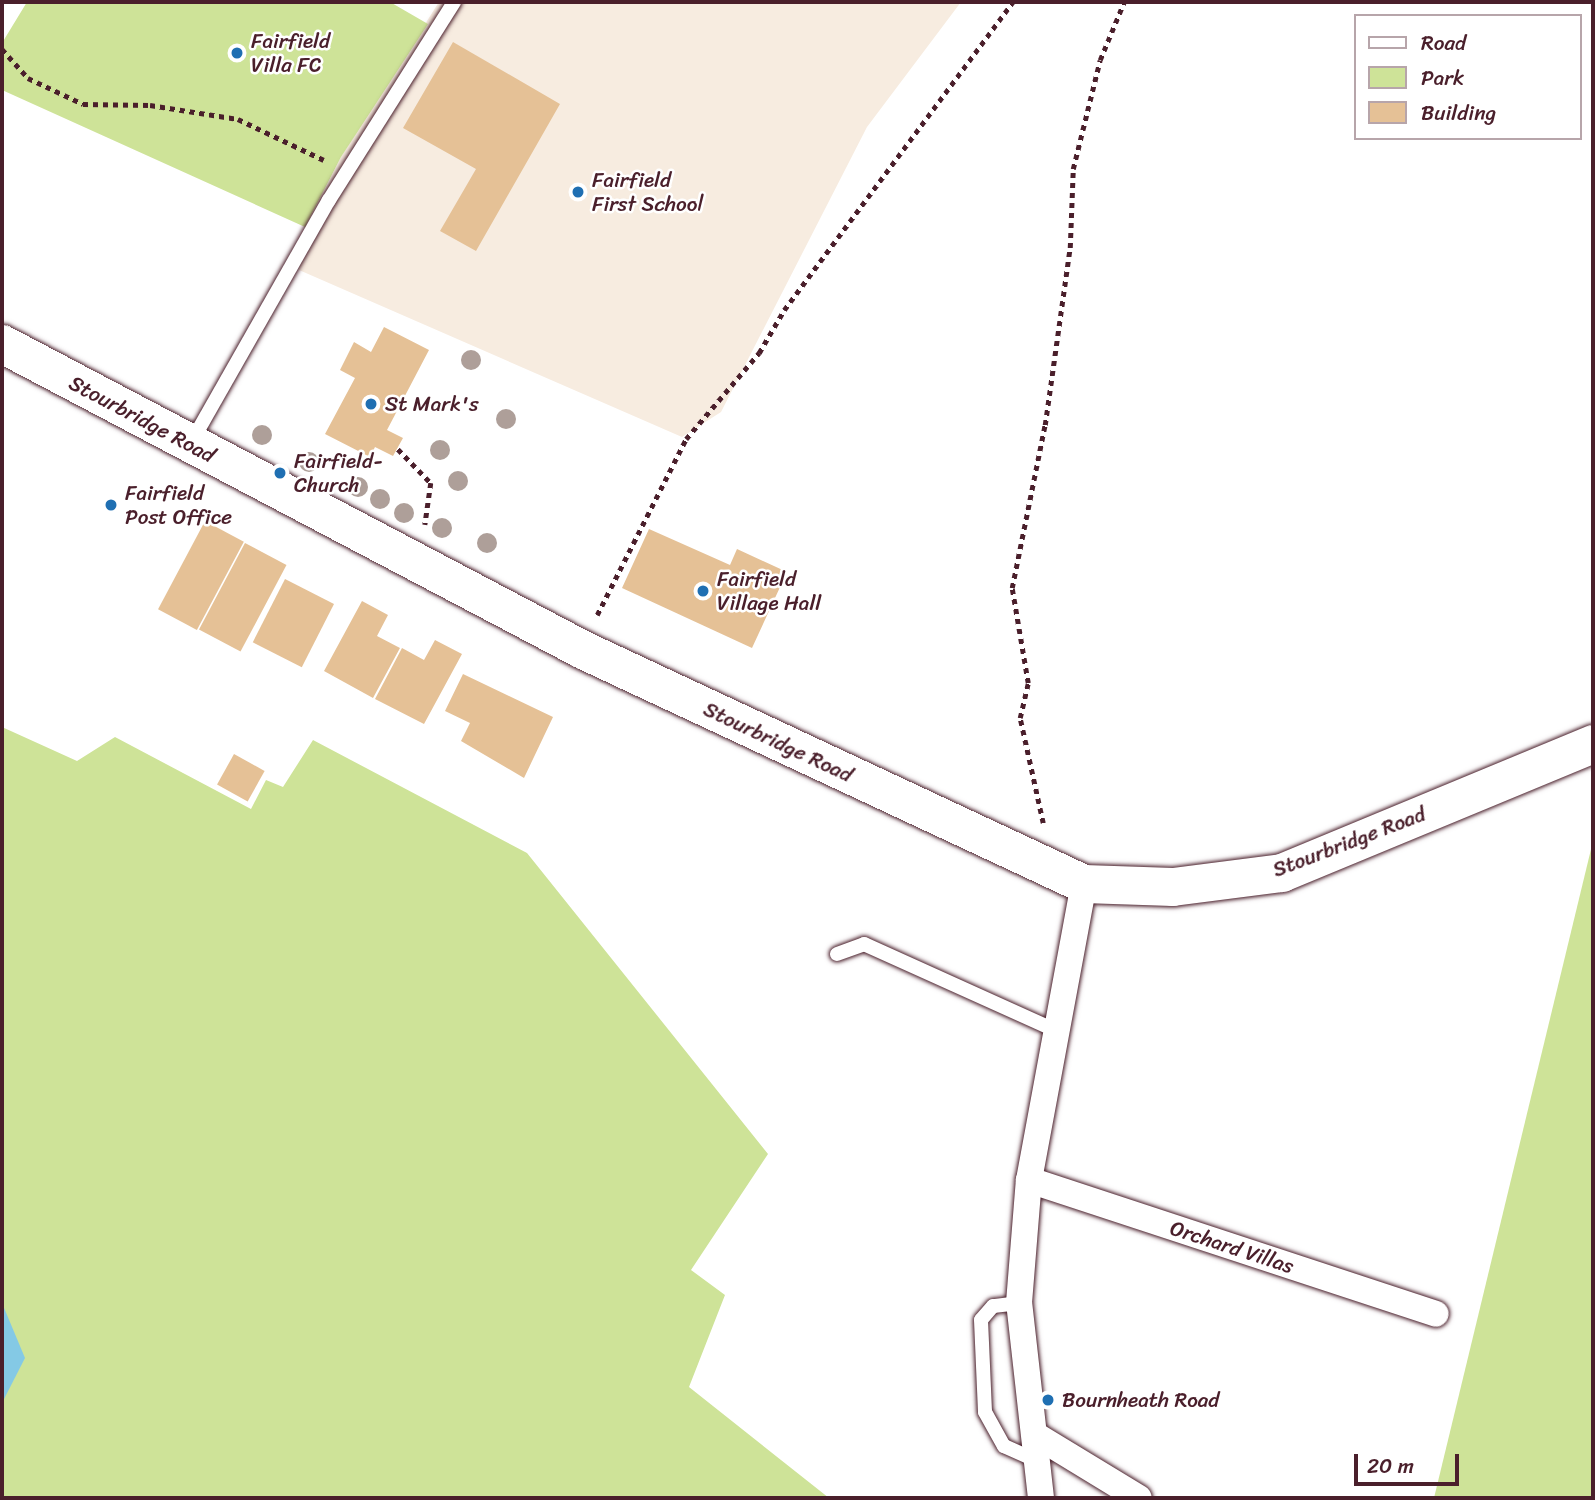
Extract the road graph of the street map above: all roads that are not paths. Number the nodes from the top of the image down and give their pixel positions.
1 (454, 2) edge
2 (2, 344) edge
3 (189, 446) junction
4 (1593, 744) edge
5 (1069, 877) junction
6 (837, 954) dead end
7 (1057, 1031) junction
8 (1029, 1180) junction
9 (1019, 1303) junction
10 (1436, 1314) dead end
11 (1038, 1448) junction
12 (1041, 1498) edge
13 (1139, 1498) edge

1 - 3 lane
2 - 3 main road, Stourbridge Road
3 - 5 main road, Stourbridge Road
4 - 5 main road, Stourbridge Road
5 - 7 street
6 - 7 lane
7 - 8 street
8 - 9 street
8 - 10 street, Orchard Villas
9 - 11 street
9 - 11 lane
11 - 12 street
11 - 13 street

